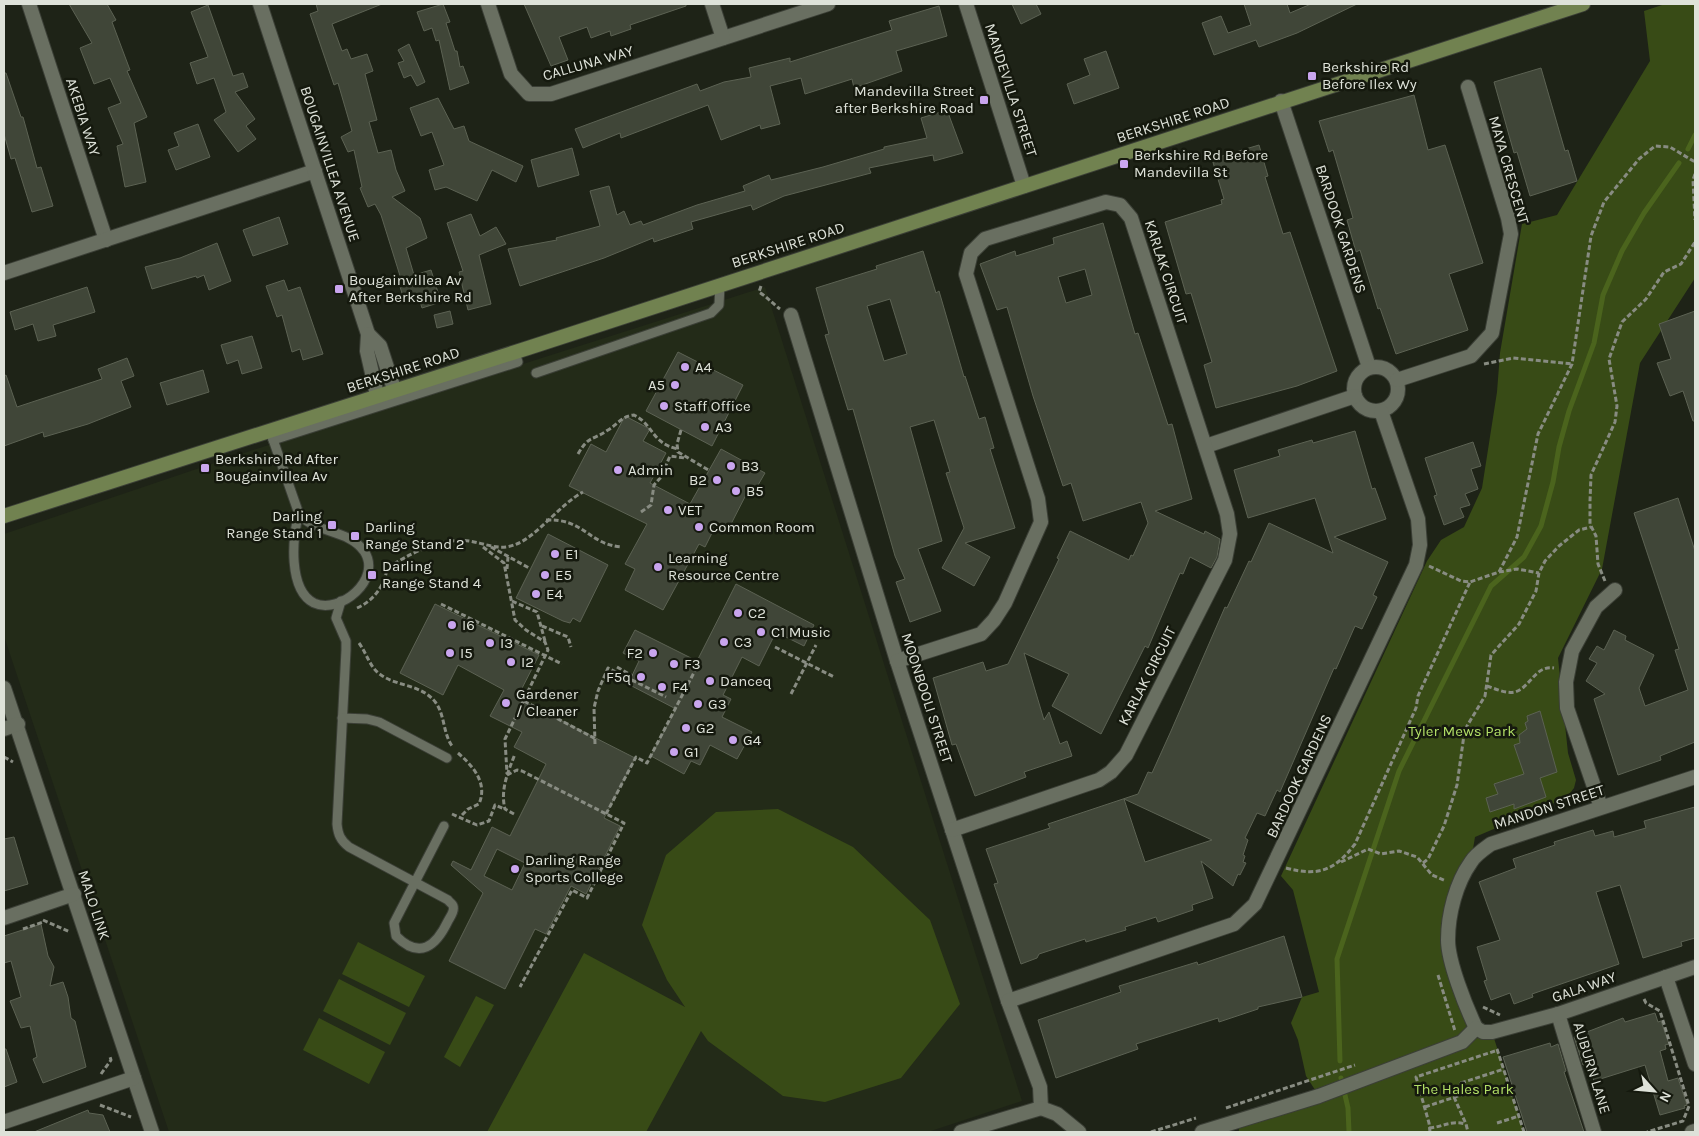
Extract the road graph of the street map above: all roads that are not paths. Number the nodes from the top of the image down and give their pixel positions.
1 (29, 4) edge
2 (260, 4) edge
3 (488, 4) edge
4 (712, 4) edge
5 (828, 4) edge
6 (966, 4) edge
7 (1582, 4) edge
8 (724, 38) junction
9 (1468, 87) dead end
10 (1281, 102) junction
11 (315, 171) junction
12 (1024, 186) junction
13 (106, 240) junction
14 (4, 273) edge
15 (720, 285) junction
16 (791, 316) road end
17 (368, 334) junction
18 (515, 352) junction
19 (1369, 367) junction
20 (536, 373) dead end
21 (1397, 380) junction
22 (394, 389) junction
23 (377, 395) junction
24 (1355, 396) junction
25 (1381, 411) junction
26 (271, 435) junction
27 (1206, 446) junction
28 (299, 514) junction
29 (4, 516) edge
30 (1614, 590) road end
31 (341, 601) junction
32 (897, 661) junction
33 (4, 688) edge
34 (342, 718) junction
35 (18, 724) junction
36 (4, 729) edge
37 (447, 758) dead end
38 (1695, 777) edge
39 (1601, 807) junction
40 (444, 826) dead end
41 (952, 830) junction
42 (414, 882) junction
43 (74, 894) junction
44 (4, 918) edge
45 (1695, 967) edge
46 (1666, 977) junction
47 (1008, 1001) junction
48 (1558, 1014) junction
49 (1484, 1031) junction
50 (1695, 1064) edge
51 (134, 1078) junction
52 (1041, 1108) junction
53 (4, 1122) edge
54 (1225, 1129) edge
55 (152, 1132) edge
56 (961, 1132) edge
57 (1079, 1132) edge
58 (1202, 1132) edge
59 (1594, 1132) edge

1 - 13 street, AKEBIA WAY
2 - 11 street, BOUGAINVILLEA AVENUE
3 - 8 street, CALLUNA WAY
4 - 8 street
5 - 8 street, CALLUNA WAY
6 - 12 street, MANDEVILLA STREET
7 - 10 main road, BERKSHIRE ROAD
9 - 21 street, MAYA CRESCENT
10 - 12 main road, BERKSHIRE ROAD
10 - 19 street, BARDOOK GARDENS
11 - 13 street
11 - 17 street, BOUGAINVILLEA AVENUE
12 - 15 main road, BERKSHIRE ROAD
13 - 14 street
15 - 18 main road, BERKSHIRE ROAD
15 - 20 lane
16 - 32 street, MOONBOOLI STREET
17 - 22 street, BOUGAINVILLEA AVENUE
17 - 23 street, BOUGAINVILLEA AVENUE
18 - 22 main road, BERKSHIRE ROAD
18 - 26 lane
19 - 21 street
19 - 24 street
21 - 25 street
22 - 23 main road, BERKSHIRE ROAD
23 - 26 main road, BERKSHIRE ROAD
24 - 25 street
24 - 27 street
25 - 47 street, BARDOOK GARDENS
26 - 28 lane
26 - 29 main road, BERKSHIRE ROAD
27 - 32 street, KARLAK CIRCUIT
27 - 41 street, KARLAK CIRCUIT
28 - 31 lane
28 - 31 lane
30 - 39 street
31 - 34 lane
32 - 41 street, MOONBOOLI STREET
33 - 35 street, MALO LINK
34 - 37 lane
34 - 42 lane
35 - 36 street
35 - 43 street, MALO LINK
38 - 39 street, MANDON STREET
39 - 49 street, MANDON STREET
40 - 42 lane
41 - 47 street, MOONBOOLI STREET
42 - 42 lane
43 - 44 street
43 - 51 street, MALO LINK
45 - 46 street, GALA WAY
46 - 48 street, GALA WAY
46 - 50 street
47 - 52 street, MOONBOOLI STREET
48 - 49 street, GALA WAY
48 - 59 street, AUBURN LANE
49 - 54 street
51 - 53 street
51 - 55 street, MALO LINK
52 - 56 street
52 - 57 street
54 - 58 street

